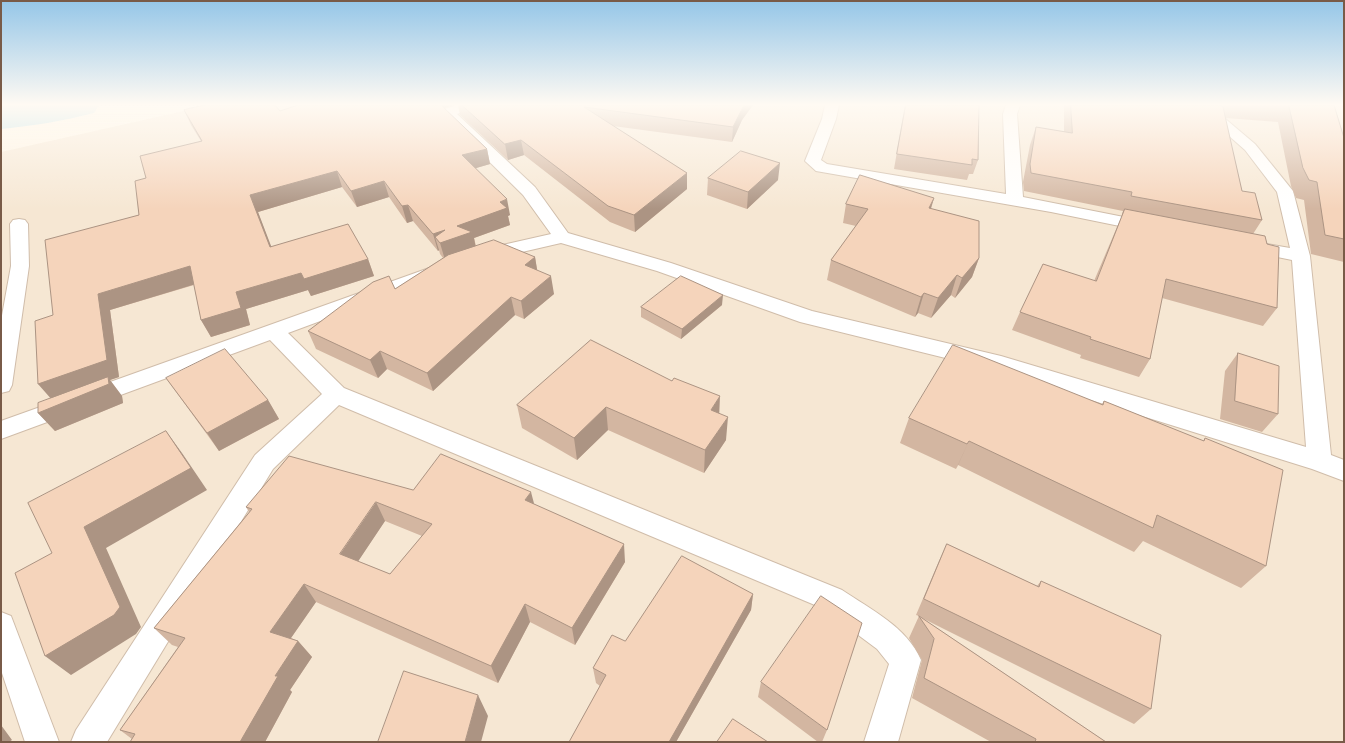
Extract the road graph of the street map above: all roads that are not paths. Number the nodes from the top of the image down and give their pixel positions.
1 (475, 140) edge
2 (821, 140) edge
3 (1012, 140) edge
4 (1241, 140) edge
5 (1016, 201) junction
6 (19, 224) dead end
7 (1168, 230) edge
8 (562, 237) junction
9 (1231, 243) edge
10 (1301, 256) junction
11 (274, 331) junction
12 (1, 385) edge
13 (336, 394) junction
14 (1, 430) edge
15 (1319, 461) junction
16 (1344, 471) edge
17 (1, 626) edge
18 (42, 742) edge
19 (88, 742) edge
20 (881, 742) edge

1 - 8 street
2 - 5 street
3 - 5 street
4 - 10 street
5 - 7 street
6 - 12 street
8 - 11 street
8 - 15 street
9 - 10 street
10 - 15 street
11 - 13 street
11 - 14 street
13 - 19 street
13 - 20 street
15 - 16 street
17 - 18 street

